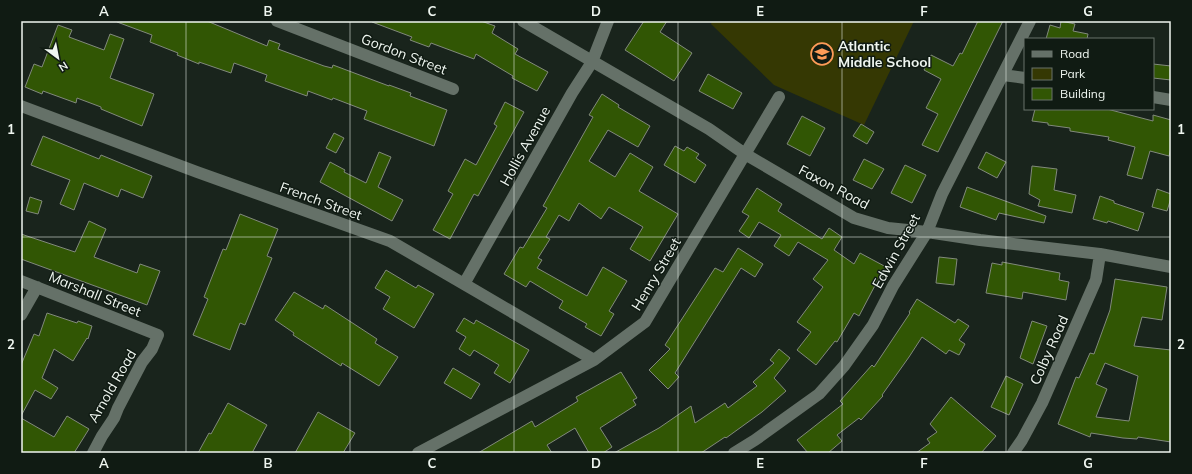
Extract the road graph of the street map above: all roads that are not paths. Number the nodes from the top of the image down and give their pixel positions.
1 (277, 21) edge
2 (523, 21) edge
3 (608, 21) edge
4 (1030, 21) edge
5 (592, 62) junction
6 (1003, 75) junction
7 (1024, 78) edge
8 (453, 89) dead end
9 (778, 97) dead end
10 (1154, 97) edge
11 (1171, 100) edge
12 (21, 106) edge
13 (745, 154) junction
14 (927, 232) junction
15 (1100, 254) junction
16 (1171, 267) edge
17 (21, 281) edge
18 (464, 284) junction
19 (37, 287) junction
20 (21, 315) edge
21 (158, 335) joint
22 (594, 360) junction
23 (93, 453) edge
24 (418, 453) edge
25 (734, 453) edge
26 (1013, 453) edge

1 - 8 street, Gordon Street
2 - 5 street, Faxon Road
3 - 5 street, Hollis Avenue
4 - 6 street, Edwin Street
5 - 13 street, Faxon Road
5 - 18 street, Hollis Avenue
6 - 7 street
6 - 14 street, Edwin Street
9 - 13 street, Henry Street
10 - 11 street
12 - 18 street, French Street
13 - 14 street, Faxon Road
13 - 22 street, Henry Street
14 - 15 street, Faxon Road
14 - 25 street, Edwin Street
15 - 16 street, Faxon Road
15 - 26 street, Colby Road
17 - 19 street, Marshall Street
18 - 22 street, French Street
19 - 20 street
19 - 21 street, Marshall Street
21 - 23 street, Arnold Road
22 - 24 street, Henry Street

